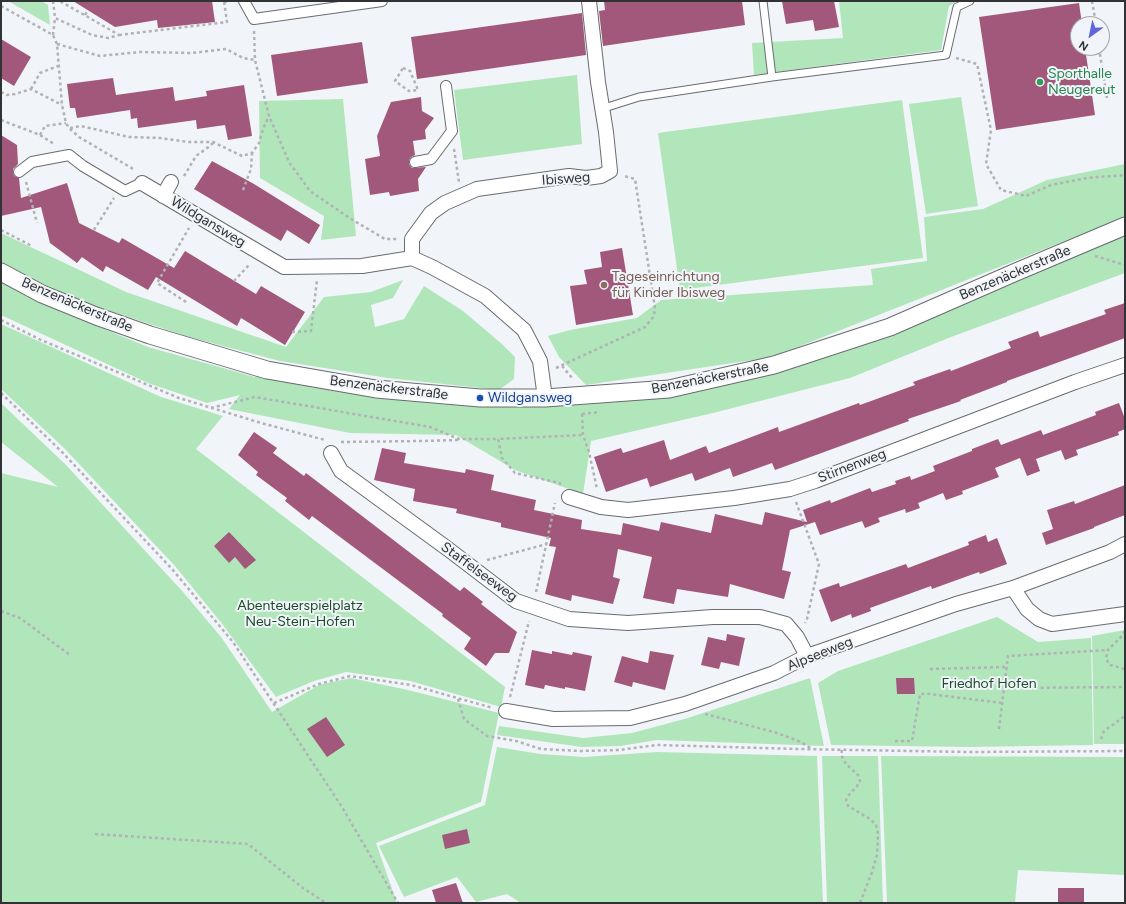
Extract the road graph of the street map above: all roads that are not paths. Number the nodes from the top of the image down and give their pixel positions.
1 (244, 1) edge
2 (382, 1) edge
3 (589, 1) edge
4 (763, 1) edge
5 (970, 1) edge
6 (772, 78) junction
7 (446, 86) dead end
8 (601, 108) junction
9 (415, 162) dead end
10 (19, 172) dead end
11 (171, 182) dead end
12 (142, 183) joint
13 (166, 198) junction
14 (1125, 226) edge
15 (412, 258) junction
16 (1, 272) edge
17 (1125, 365) edge
18 (545, 398) junction
19 (333, 448) road end
20 (569, 496) road end
21 (1125, 544) edge
22 (1013, 588) junction
23 (1125, 614) edge
24 (808, 656) junction
25 (506, 712) road end

1 - 2 street
3 - 8 street, Ibisweg
4 - 6 lane
5 - 6 lane
6 - 8 lane
7 - 9 street
8 - 15 street, Ibisweg
10 - 12 street
11 - 13 street
12 - 13 street, Wildgansweg
13 - 15 street, Wildgansweg
14 - 18 street, Benzenäckerstraße
15 - 18 street
16 - 18 street, Benzenäckerstraße
17 - 20 street, Stirnenweg
19 - 24 street, Staffelseeweg
21 - 22 street, Alpseeweg
22 - 23 street
22 - 24 street, Alpseeweg
24 - 25 street, Alpseeweg

